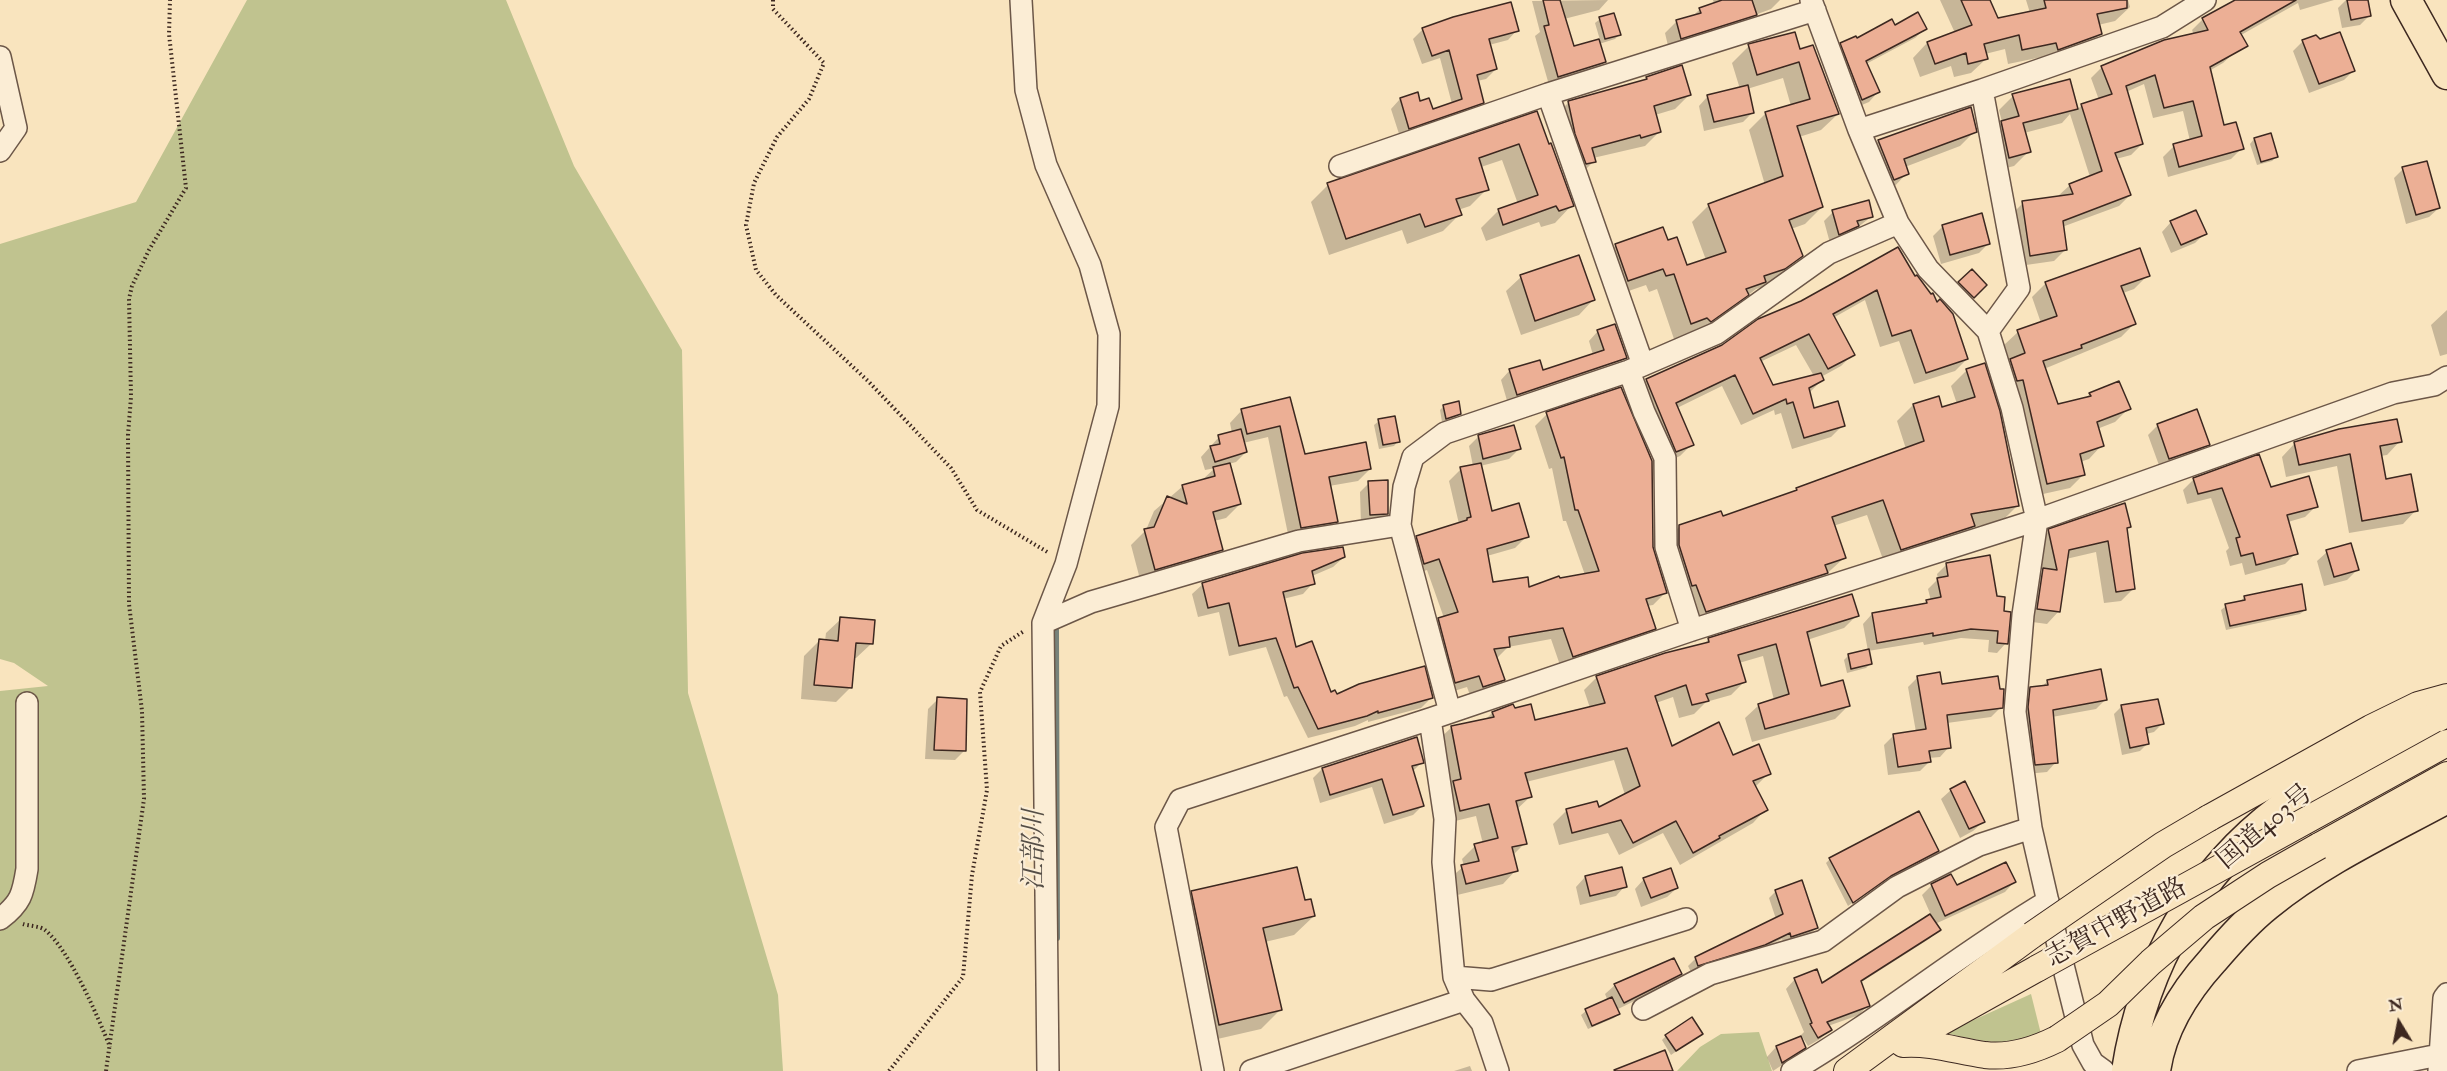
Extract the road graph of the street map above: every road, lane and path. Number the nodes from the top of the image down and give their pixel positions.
1 (170, 0) edge
2 (773, 0) edge
3 (1022, 0) edge
4 (2205, 0) edge
5 (2406, 0) edge
6 (1813, 5) edge
7 (0, 57) edge
8 (2447, 74) edge
9 (1982, 90) junction
10 (1548, 94) junction
11 (1859, 130) junction
12 (0, 152) edge
13 (1340, 166) dead end
14 (1898, 223) junction
15 (1988, 331) junction
16 (1636, 368) junction
17 (2447, 377) edge
18 (2037, 520) junction
19 (1400, 525) junction
20 (1066, 564) junction
21 (1044, 621) junction
22 (1692, 630) junction
23 (2447, 696) edge
24 (27, 703) dead end
25 (2447, 711) edge
26 (1440, 716) junction
27 (2447, 742) edge
28 (2447, 775) edge
29 (2447, 798) edge
30 (2031, 828) junction
31 (2048, 901) junction
32 (2190, 905) junction
33 (1, 918) edge
34 (1686, 919) dead end
35 (2238, 931) junction
36 (1454, 977) junction
37 (2447, 994) edge
38 (1464, 1000) junction
39 (1642, 1009) dead end
40 (1902, 1044) junction
41 (111, 1047) junction
42 (2439, 1063) edge
43 (106, 1071) edge
44 (889, 1071) edge
45 (1048, 1071) edge
46 (1213, 1071) edge
47 (1251, 1071) edge
48 (1498, 1071) edge
49 (1792, 1071) edge
50 (1849, 1071) edge
51 (2104, 1071) edge
52 (2127, 1071) edge
53 (2155, 1071) edge
54 (2358, 1071) edge

1 - 41 path
2 - 20 path
3 - 20 street
4 - 9 street
5 - 8 highway
6 - 10 street
6 - 11 street
7 - 12 street
9 - 11 street
9 - 15 street
10 - 13 street
10 - 16 street
11 - 14 street
14 - 15 street
14 - 16 street
15 - 18 street
16 - 19 street
16 - 22 street
17 - 18 street
18 - 22 street
18 - 30 street
19 - 21 street
19 - 26 street
20 - 21 street
21 - 44 path
21 - 45 street
22 - 26 street
23 - 50 main road, bridge
24 - 33 street
25 - 32 highway, 国道403号
26 - 36 street
26 - 46 street
27 - 40 main road, 志賀中野道路, bridge
28 - 40 main road, bridge
29 - 35 highway
30 - 31 street
30 - 39 street
31 - 49 street
31 - 51 street
32 - 35 highway
32 - 52 highway, 国道403号
33 - 41 path
34 - 36 street
35 - 53 highway
36 - 38 street
37 - 42 street
38 - 47 street
38 - 48 street
40 - 50 main road, 志賀中野道路
41 - 43 path
42 - 54 street

